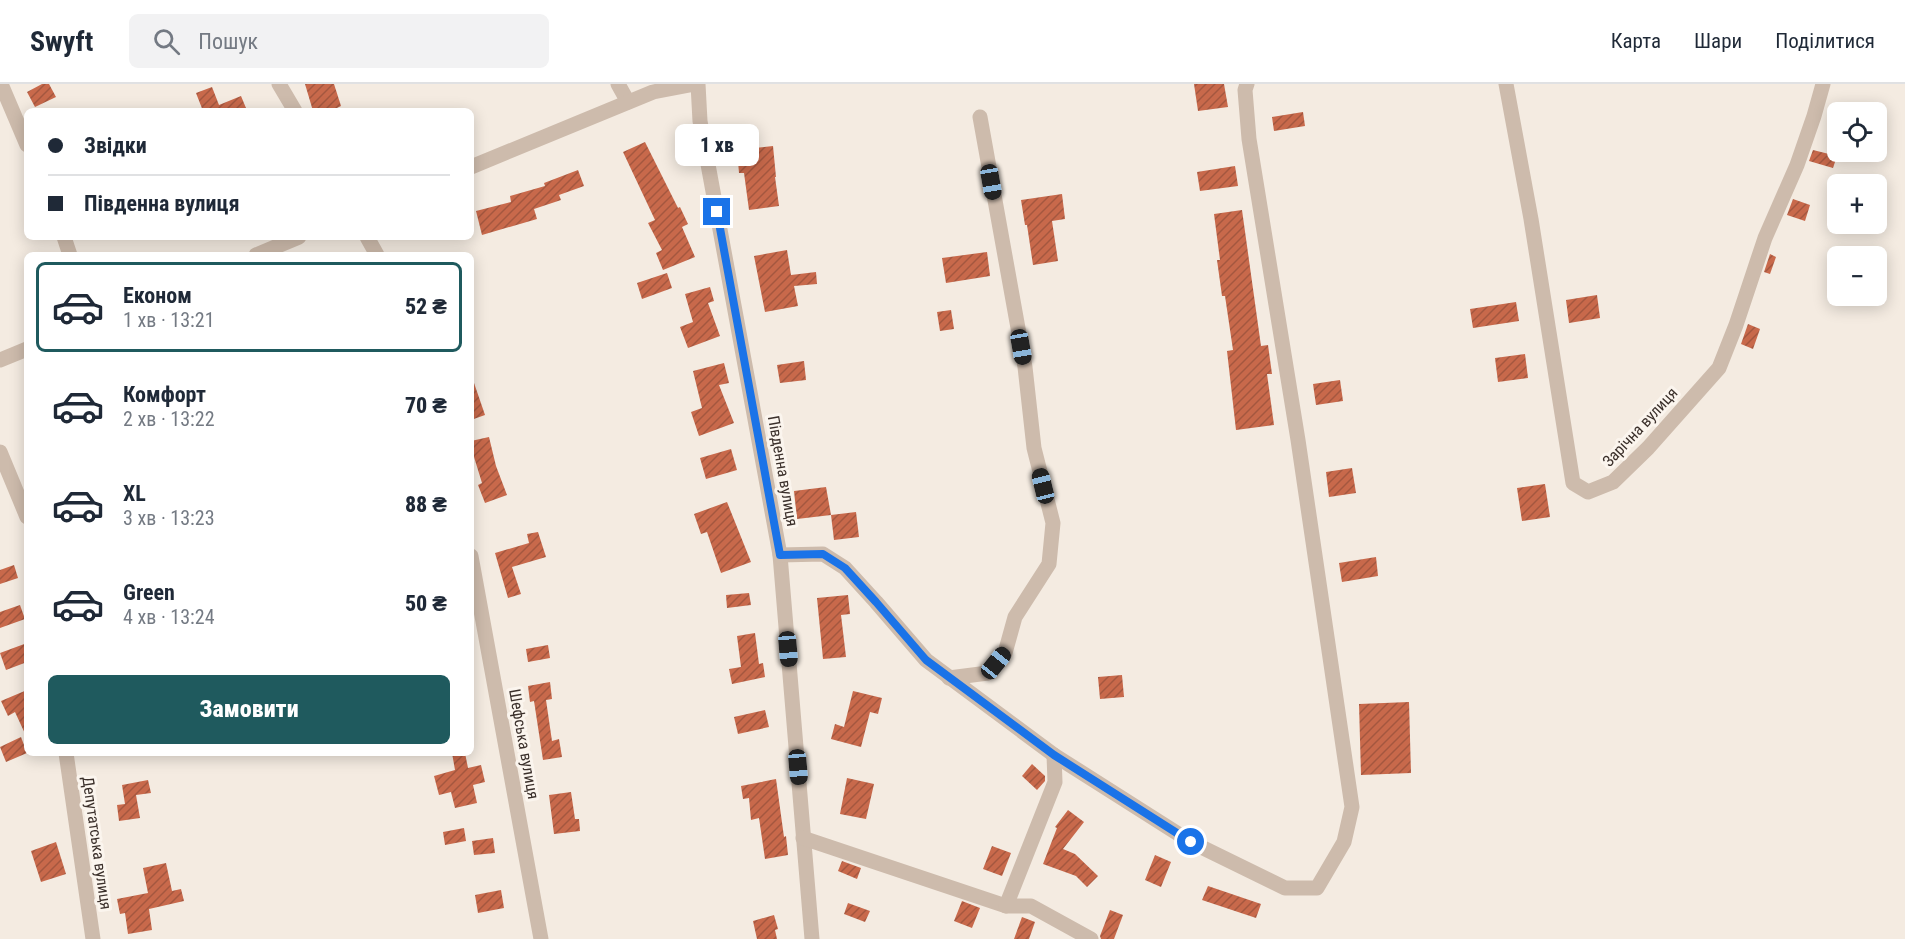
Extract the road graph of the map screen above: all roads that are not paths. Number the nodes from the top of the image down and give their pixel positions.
1 (1, 84) edge
2 (279, 84) edge
3 (618, 84) edge
4 (697, 84) edge
5 (1247, 84) edge
6 (1506, 84) edge
7 (1822, 84) edge
8 (628, 102) junction
9 (293, 108) edge
10 (980, 117) dead end
11 (24, 138) edge
12 (474, 166) edge
13 (292, 240) edge
14 (262, 252) edge
15 (24, 350) edge
16 (0, 360) edge
17 (0, 452) edge
18 (24, 510) edge
19 (780, 555) junction
20 (474, 572) edge
21 (949, 678) junction
22 (1054, 755) junction
23 (66, 756) edge
24 (803, 838) junction
25 (1006, 906) junction
26 (93, 939) edge
27 (541, 939) edge
28 (812, 939) edge
29 (1091, 939) edge

1 - 11 street
2 - 9 street
3 - 8 street
4 - 8 street
4 - 19 street, Південна вулиця
5 - 22 street
6 - 7 street, Зарічна вулиця
8 - 12 street
10 - 21 street
13 - 14 street
15 - 16 street
17 - 18 street
19 - 21 street
19 - 24 street, Південна вулиця
20 - 27 street, Шефська вулиця
21 - 22 street
22 - 25 street
23 - 26 street, Депутатська вулиця
24 - 25 street
24 - 28 street, Південна вулиця
25 - 29 street

